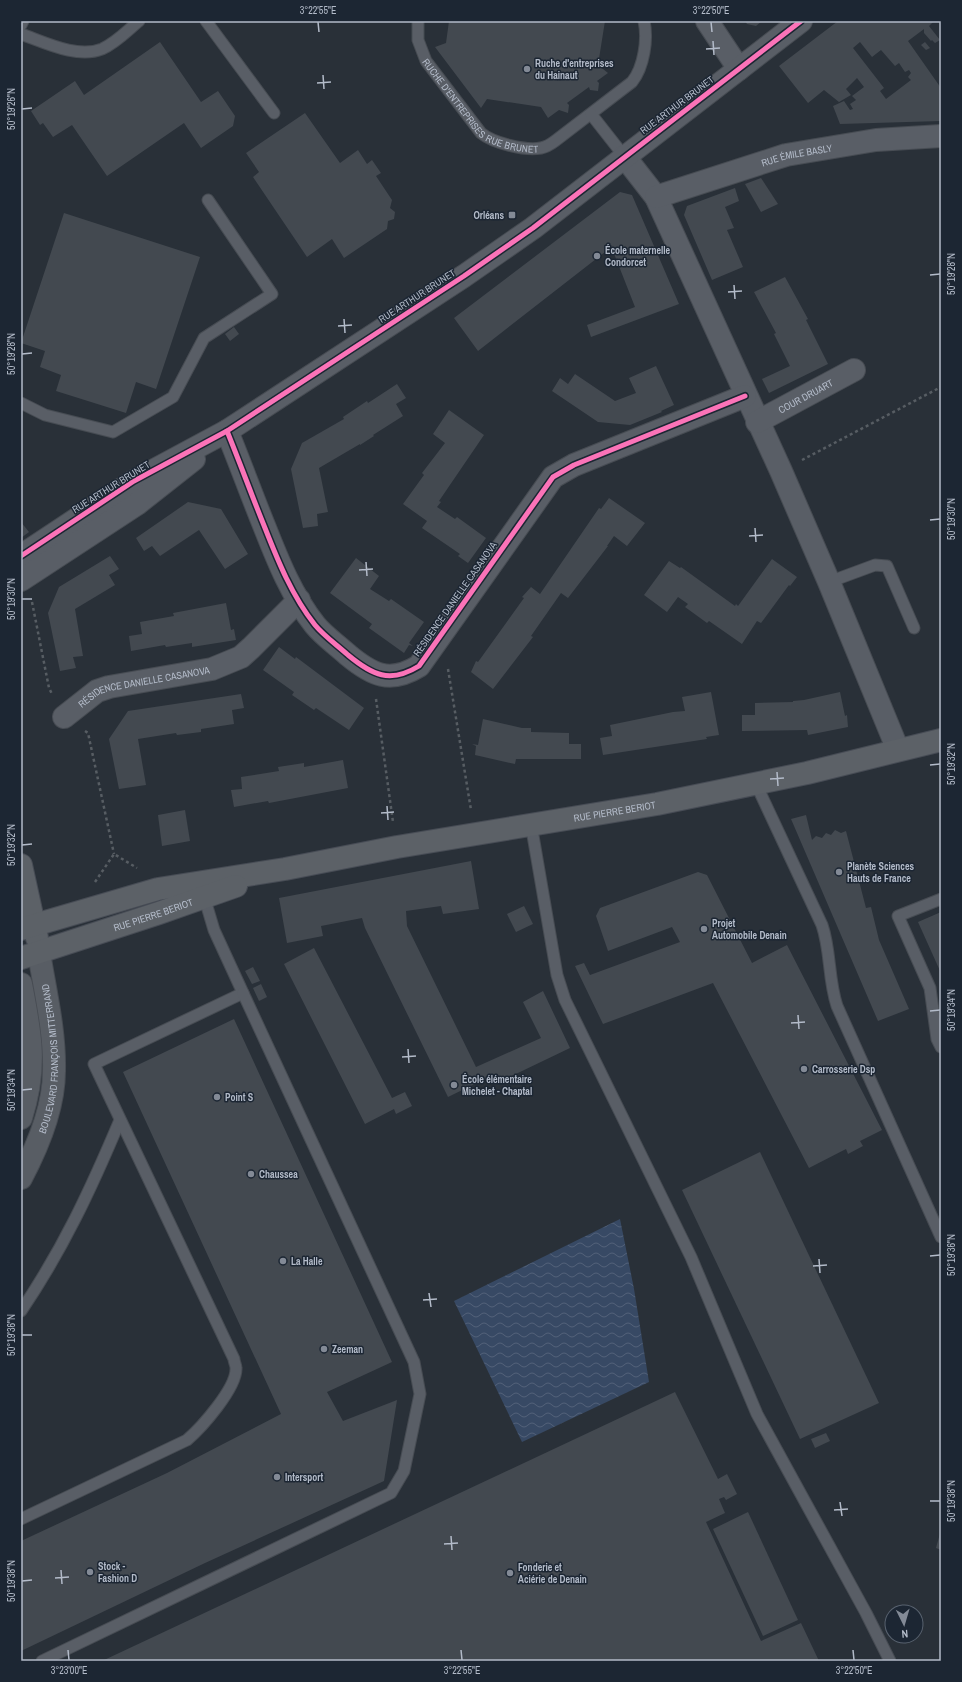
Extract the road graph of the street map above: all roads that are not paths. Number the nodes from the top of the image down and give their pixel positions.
1 (23, 21) edge
2 (139, 21) edge
3 (206, 21) edge
4 (418, 21) edge
5 (644, 21) edge
6 (707, 21) edge
7 (801, 21) edge
8 (21, 25) edge
9 (21, 34) edge
10 (739, 69) junction
11 (274, 113) dead end
12 (591, 114) junction
13 (941, 136) edge
14 (624, 156) junction
15 (656, 197) junction
16 (208, 200) dead end
17 (854, 370) dead end
18 (745, 396) junction
19 (21, 403) edge
20 (757, 422) junction
21 (227, 431) junction
22 (21, 556) edge
23 (829, 582) junction
24 (26, 588) edge
25 (299, 600) junction
26 (914, 628) dead end
27 (64, 717) road end
28 (941, 740) edge
29 (898, 750) junction
30 (756, 784) junction
31 (531, 824) junction
32 (21, 865) edge
33 (202, 889) junction
34 (941, 899) edge
35 (28, 927) edge
36 (30, 956) edge
37 (21, 984) edge
38 (243, 994) junction
39 (941, 1047) edge
40 (21, 1118) edge
41 (120, 1120) junction
42 (21, 1178) edge
43 (941, 1237) edge
44 (21, 1311) edge
45 (21, 1518) edge
46 (42, 1661) edge
47 (890, 1661) edge

1 - 8 lane
2 - 9 lane
3 - 11 lane
4 - 12 lane, RUCHE D'ENTREPRISES RUE BRUNET
5 - 12 lane, RUCHE D'ENTREPRISES RUE BRUNET
6 - 10 street
7 - 10 street, RUE ARTHUR BRUNET
10 - 14 street, RUE ARTHUR BRUNET
12 - 14 lane
13 - 15 street, RUE ÉMILE BASLY
14 - 15 street
14 - 21 street, RUE ARTHUR BRUNET
15 - 18 street
16 - 19 lane
17 - 20 street, COUR DRUART
18 - 20 street
18 - 25 street, RÉSIDENCE DANIELLE CASANOVA
20 - 23 street
21 - 22 street, RUE ARTHUR BRUNET
21 - 24 street, RUE ARTHUR BRUNET
21 - 25 street
23 - 26 lane
23 - 29 street
25 - 27 street, RÉSIDENCE DANIELLE CASANOVA
28 - 29 main road, RUE PIERRE BERIOT
29 - 30 main road, RUE PIERRE BERIOT
30 - 31 main road, RUE PIERRE BERIOT
30 - 43 lane
31 - 33 main road, RUE PIERRE BERIOT
31 - 47 lane
32 - 35 main road, BOULEVARD FRANÇOIS MITTERRAND
33 - 35 main road, RUE PIERRE BERIOT
33 - 36 main road, RUE PIERRE BERIOT
33 - 38 lane
34 - 39 lane
35 - 36 main road, BOULEVARD FRANÇOIS MITTERRAND
36 - 42 main road, BOULEVARD FRANÇOIS MITTERRAND
37 - 40 main road, BOULEVARD FRANÇOIS MITTERRAND
38 - 41 lane
38 - 46 lane
41 - 44 lane
41 - 45 lane

